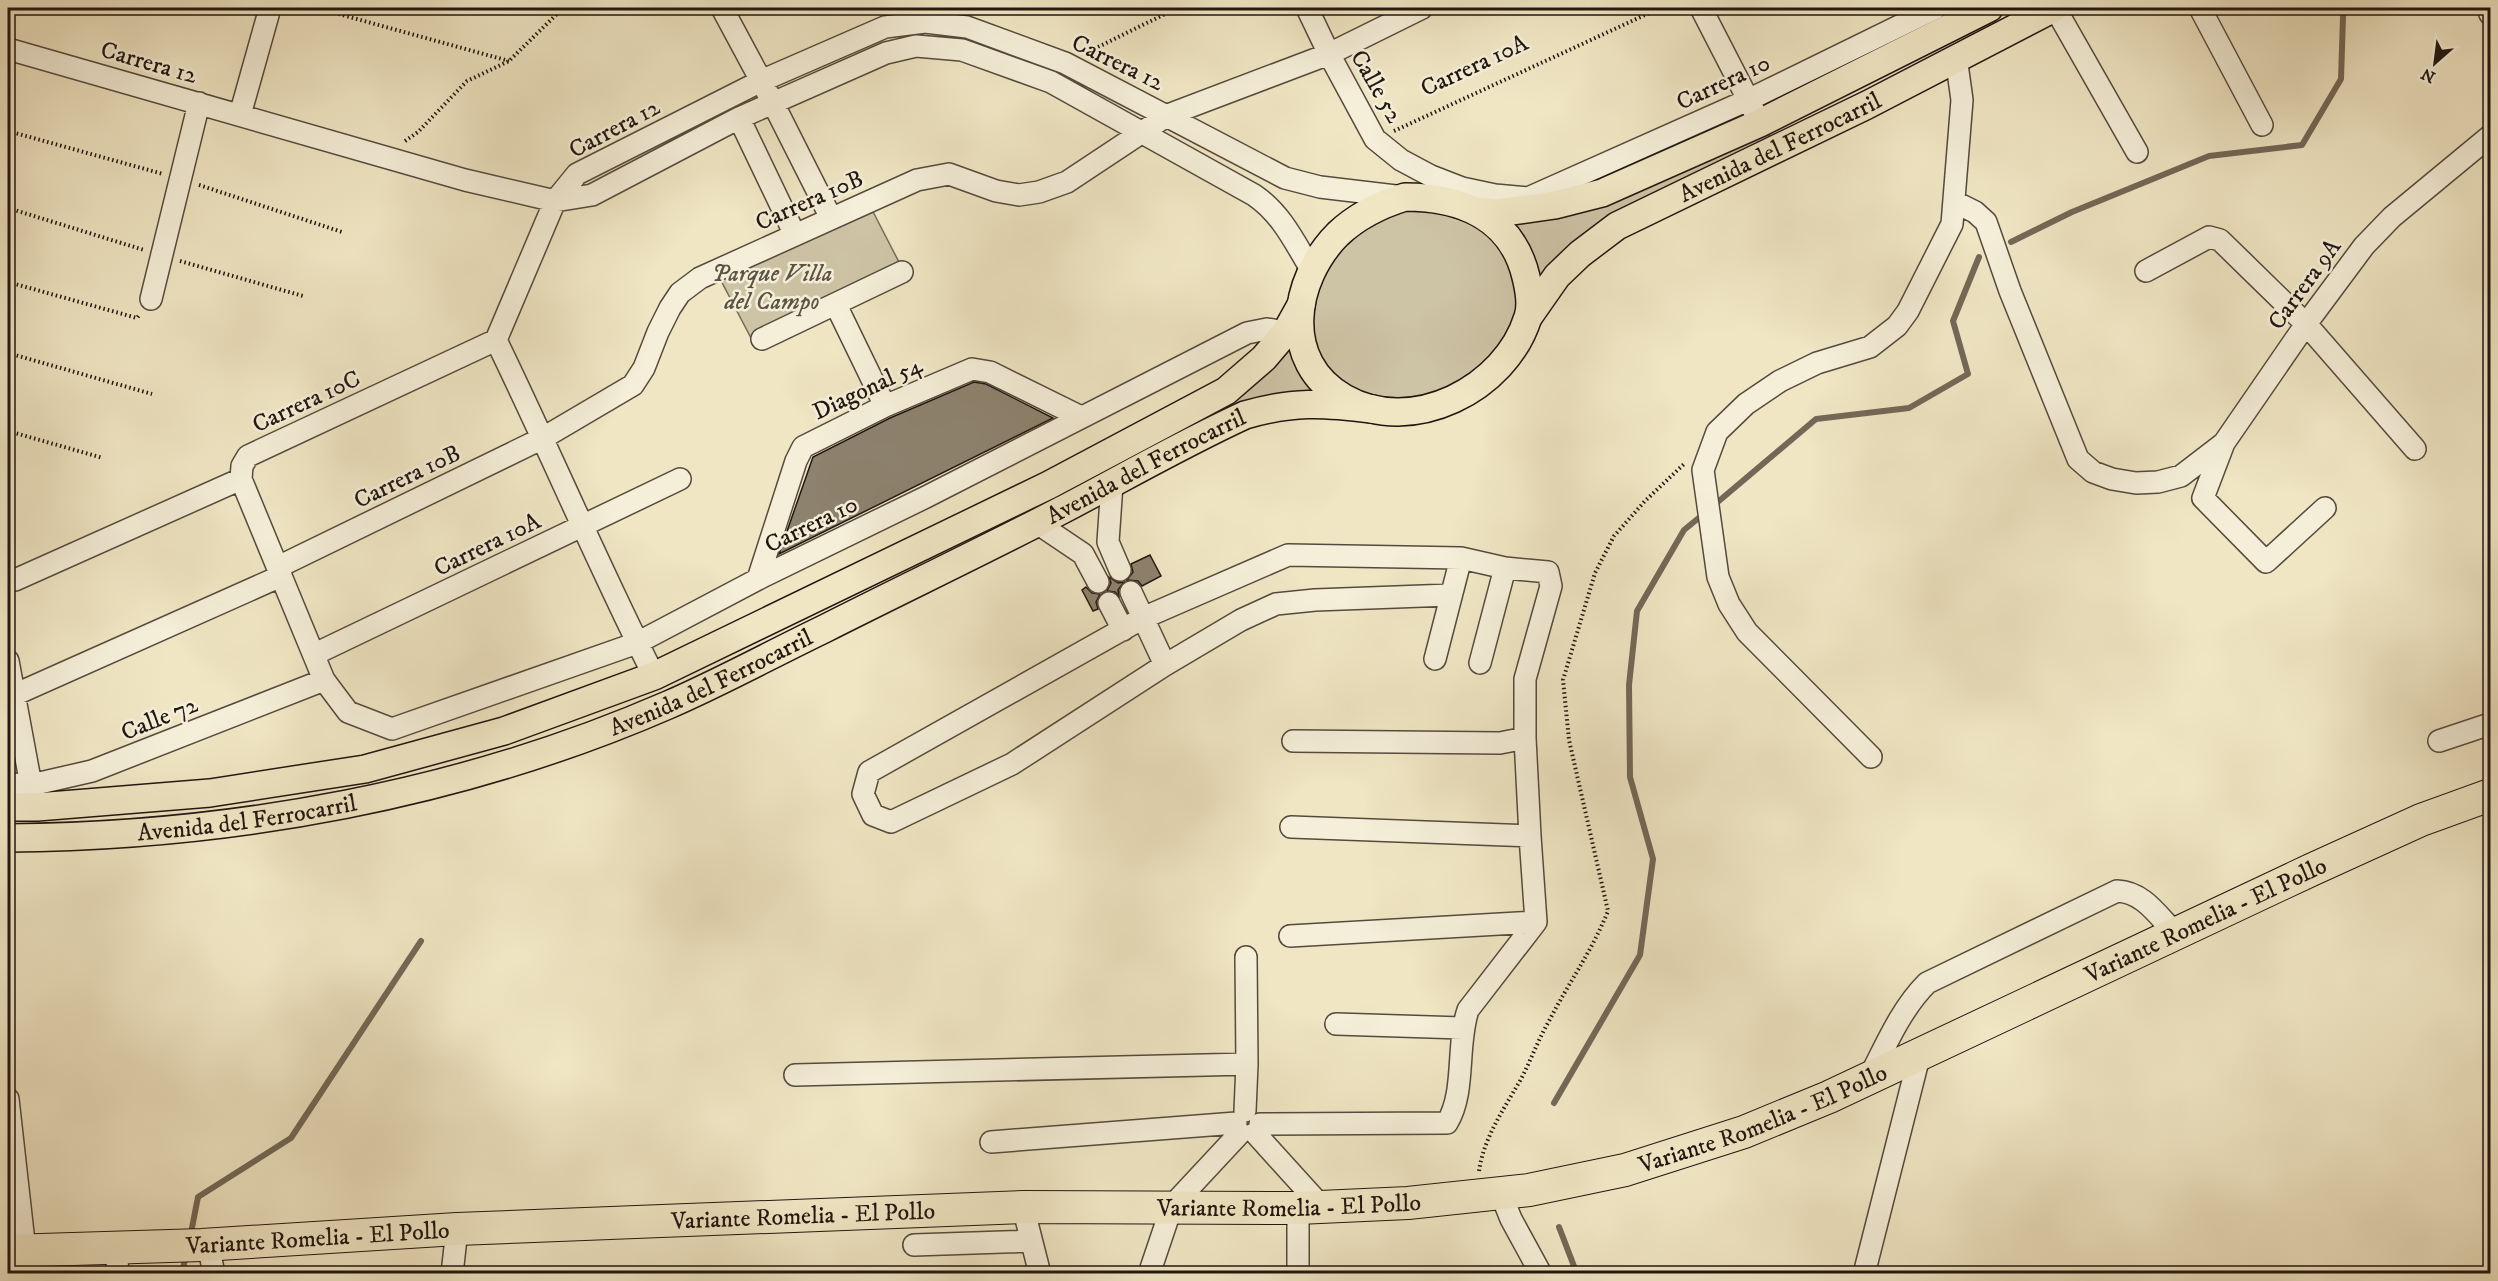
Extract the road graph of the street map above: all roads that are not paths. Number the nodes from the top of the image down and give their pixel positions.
1 (270, 8) edge
2 (723, 8) edge
3 (1307, 8) edge
4 (1422, 8) edge
5 (1701, 8) edge
6 (1936, 8) edge
7 (1989, 8) edge
8 (2054, 8) edge
9 (2200, 8) edge
10 (2488, 8) edge
11 (2490, 14) edge
12 (967, 27) junction
13 (8, 49) edge
14 (962, 50) junction
15 (1329, 54) junction
16 (1956, 57) junction
17 (761, 81) junction
18 (199, 103) junction
19 (773, 103) junction
20 (1754, 111) junction
21 (240, 115) junction
22 (1168, 115) junction
23 (739, 118) junction
24 (2262, 125) dead end
25 (1139, 133) junction
26 (2490, 136) edge
27 (2137, 152) dead end
28 (1405, 197) junction
29 (1528, 198) joint
30 (555, 201) junction
31 (1955, 202) junction
32 (1479, 211) junction
33 (831, 218) junction
34 (795, 235) junction
35 (2146, 270) dead end
36 (1312, 271) junction
37 (902, 272) dead end
38 (151, 299) road end
39 (836, 305) junction
40 (1300, 305) junction
41 (1529, 316) junction
42 (2306, 324) junction
43 (1286, 332) junction
44 (762, 339) dead end
45 (496, 340) junction
46 (885, 406) junction
47 (1372, 409) junction
48 (1081, 417) junction
49 (543, 438) junction
50 (2224, 443) junction
51 (2415, 448) dead end
52 (241, 479) junction
53 (680, 479) dead end
54 (1112, 484) junction
55 (2325, 508) dead end
56 (1037, 523) junction
57 (582, 527) junction
58 (1108, 542) junction
59 (1083, 554) junction
60 (1461, 558) junction
61 (1505, 568) junction
62 (1120, 570) dead end
63 (279, 571) junction
64 (758, 579) junction
65 (15, 580) dead end
66 (1098, 582) dead end
67 (1131, 592) dead end
68 (1450, 595) junction
69 (1109, 603) dead end
70 (1143, 618) junction
71 (1123, 630) junction
72 (637, 643) junction
73 (315, 654) junction
74 (1435, 659) dead end
75 (8, 661) edge
76 (1479, 663) dead end
77 (1165, 665) junction
78 (654, 676) junction
79 (324, 680) junction
80 (14, 695) junction
81 (2490, 724) edge
82 (1525, 738) junction
83 (1293, 741) dead end
84 (2439, 741) dead end
85 (1871, 757) dead end
86 (8, 784) edge
87 (31, 785) junction
88 (2490, 795) edge
89 (8, 807) edge
90 (1290, 827) dead end
91 (1530, 836) junction
92 (8, 838) edge
93 (1536, 922) junction
94 (2176, 934) junction
95 (1290, 936) dead end
96 (1246, 957) dead end
97 (1336, 1024) dead end
98 (1462, 1028) junction
99 (1920, 1053) junction
100 (1247, 1064) junction
101 (795, 1075) dead end
102 (1869, 1078) junction
103 (8, 1099) edge
104 (1247, 1125) junction
105 (991, 1142) dead end
106 (12, 1182) edge
107 (1501, 1194) junction
108 (1172, 1206) junction
109 (1023, 1207) junction
110 (1310, 1207) junction
111 (457, 1229) junction
112 (1031, 1241) junction
113 (914, 1245) dead end
114 (16, 1251) edge
115 (200, 1252) edge
116 (117, 1260) edge
117 (452, 1274) edge
118 (1040, 1274) edge
119 (1149, 1274) edge
120 (1298, 1274) edge
121 (1541, 1274) edge
122 (1864, 1274) edge

1 - 21 street
2 - 17 street
3 - 15 street, Calle 52
4 - 15 street, Carrera 10B
5 - 20 street
6 - 20 street, Carrera 10
7 - 20 main road, Avenida del Ferrocarril
8 - 16 main road, Avenida del Ferrocarril
8 - 27 street
9 - 24 street
10 - 11 street
12 - 14 street
12 - 17 street, Carrera 12
12 - 22 street, Carrera 12
13 - 18 street, Carrera 12
14 - 19 street, Carrera 12
14 - 25 street, Carrera 12
15 - 22 street, Carrera 10B
15 - 29 street, Calle 52
16 - 31 street
16 - 41 main road, Avenida del Ferrocarril
17 - 19 street
17 - 30 street, Carrera 12
18 - 21 street, Carrera 12
18 - 38 street
19 - 23 street, Carrera 12
19 - 33 street
20 - 29 street, Carrera 10
20 - 32 main road, Avenida del Ferrocarril
21 - 30 street, Carrera 12
22 - 25 street, Carrera 10B
22 - 28 street, Carrera 12
23 - 30 street, Carrera 12
23 - 34 street
25 - 33 street, Carrera 10B
25 - 36 street, Carrera 12
26 - 42 street, Carrera 9A
28 - 32 main road
28 - 36 main road
30 - 45 street
31 - 50 street
31 - 85 street
32 - 41 main road
33 - 34 street, Carrera 10B
34 - 49 street, Carrera 10B
35 - 42 street
36 - 40 main road
37 - 39 street
39 - 44 street
39 - 46 street
40 - 43 main road, Avenida del Ferrocarril
40 - 47 main road
41 - 47 main road, Avenida del Ferrocarril
42 - 50 street, Carrera 9A
42 - 51 street
43 - 48 street, Carrera 10
43 - 78 main road, Avenida del Ferrocarril
45 - 49 street
45 - 52 street, Carrera 10C
46 - 48 street, Diagonal 54
46 - 64 street, Diagonal 54
47 - 54 main road, Avenida del Ferrocarril
48 - 64 street, Carrera 10
49 - 57 street
49 - 63 street, Carrera 10B
50 - 55 street, Carrera 9A
52 - 63 street
52 - 65 street
53 - 57 street, Carrera 10A
54 - 56 main road, Avenida del Ferrocarril
54 - 58 street
56 - 59 street
56 - 92 main road, Avenida del Ferrocarril
57 - 72 street
57 - 73 street, Carrera 10A
58 - 59 street
58 - 62 street
59 - 66 street
60 - 61 street
60 - 68 street
60 - 70 street
61 - 76 street
61 - 82 street
63 - 73 street
63 - 80 street, Carrera 10B
64 - 72 street, Carrera 10
67 - 70 street
68 - 74 street
68 - 77 street
69 - 71 street
70 - 71 street
70 - 77 street
71 - 77 street
72 - 78 street
72 - 79 street, Carrera 10
73 - 79 street
75 - 80 street
78 - 89 main road, Avenida del Ferrocarril
79 - 87 street, Calle 72
80 - 87 street
81 - 84 street
82 - 83 street
82 - 91 street
86 - 87 street, Calle 72
88 - 94 highway, Variante Romelia - El Pollo
90 - 91 street
91 - 93 street
93 - 95 street
93 - 98 street
94 - 99 highway, Variante Romelia - El Pollo
94 - 102 street
96 - 100 street
97 - 98 street
98 - 104 street
99 - 102 highway, Variante Romelia - El Pollo
99 - 122 street
100 - 101 street
100 - 104 street
102 - 107 highway, Variante Romelia - El Pollo
103 - 106 street
104 - 105 street
104 - 108 street
104 - 110 street
106 - 114 street
107 - 110 highway, Variante Romelia - El Pollo
107 - 121 street
108 - 109 highway, Variante Romelia - El Pollo
108 - 110 highway, Variante Romelia - El Pollo
108 - 119 street
109 - 111 highway, Variante Romelia - El Pollo
109 - 112 street
110 - 120 street
111 - 115 highway, Variante Romelia - El Pollo
111 - 117 street
112 - 113 street
112 - 118 street
114 - 116 highway, Variante Romelia - El Pollo
115 - 116 highway, Variante Romelia - El Pollo

